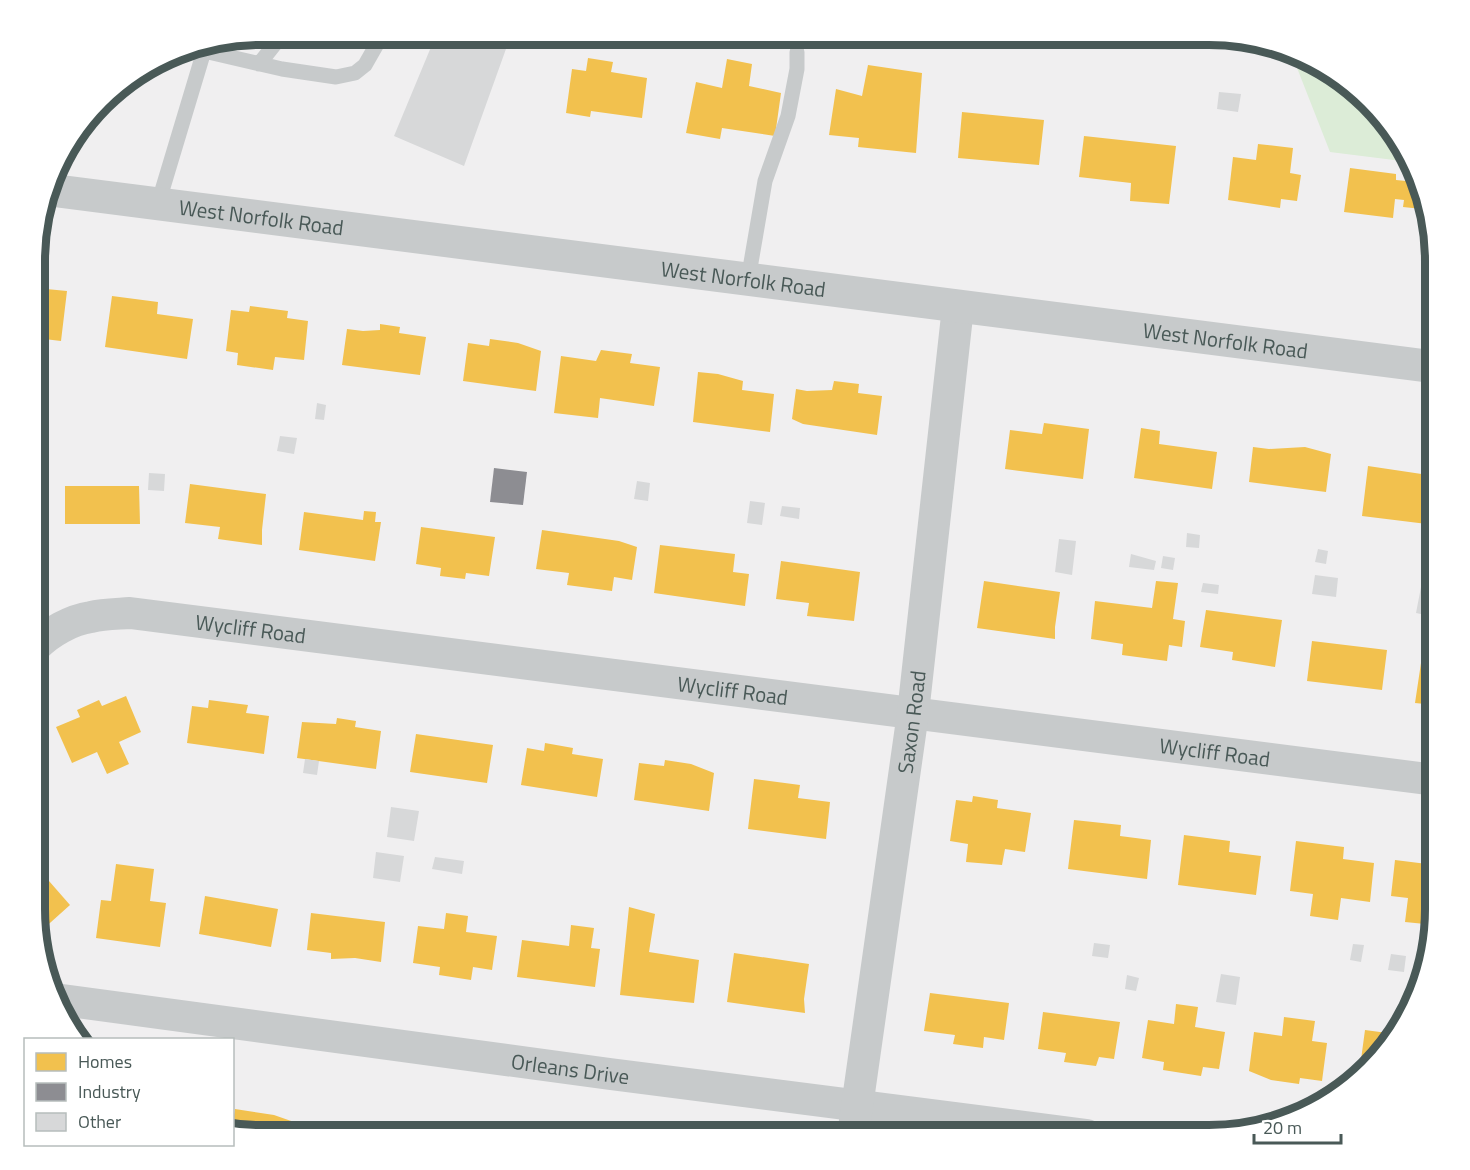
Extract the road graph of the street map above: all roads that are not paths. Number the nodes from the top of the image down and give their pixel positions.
1 (274, 45) edge
2 (377, 45) edge
3 (213, 50) edge
4 (797, 52) dead end
5 (199, 54) edge
6 (259, 64) junction
7 (56, 191) edge
8 (158, 204) junction
9 (748, 280) junction
10 (958, 307) junction
11 (1425, 366) edge
12 (45, 638) edge
13 (913, 713) junction
14 (1425, 779) edge
15 (65, 1000) edge
16 (856, 1120) edge
17 (928, 1125) edge

1 - 6 lane
2 - 6 lane
3 - 6 lane
4 - 9 lane
5 - 8 lane
7 - 8 street, West Norfolk Road
8 - 9 street, West Norfolk Road
9 - 10 street, West Norfolk Road
10 - 11 street, West Norfolk Road
10 - 13 street, Saxon Road
12 - 13 street, Wycliff Road
13 - 14 street, Wycliff Road
13 - 16 street, Saxon Road
15 - 16 street, Orleans Drive
16 - 17 street, Orleans Drive

